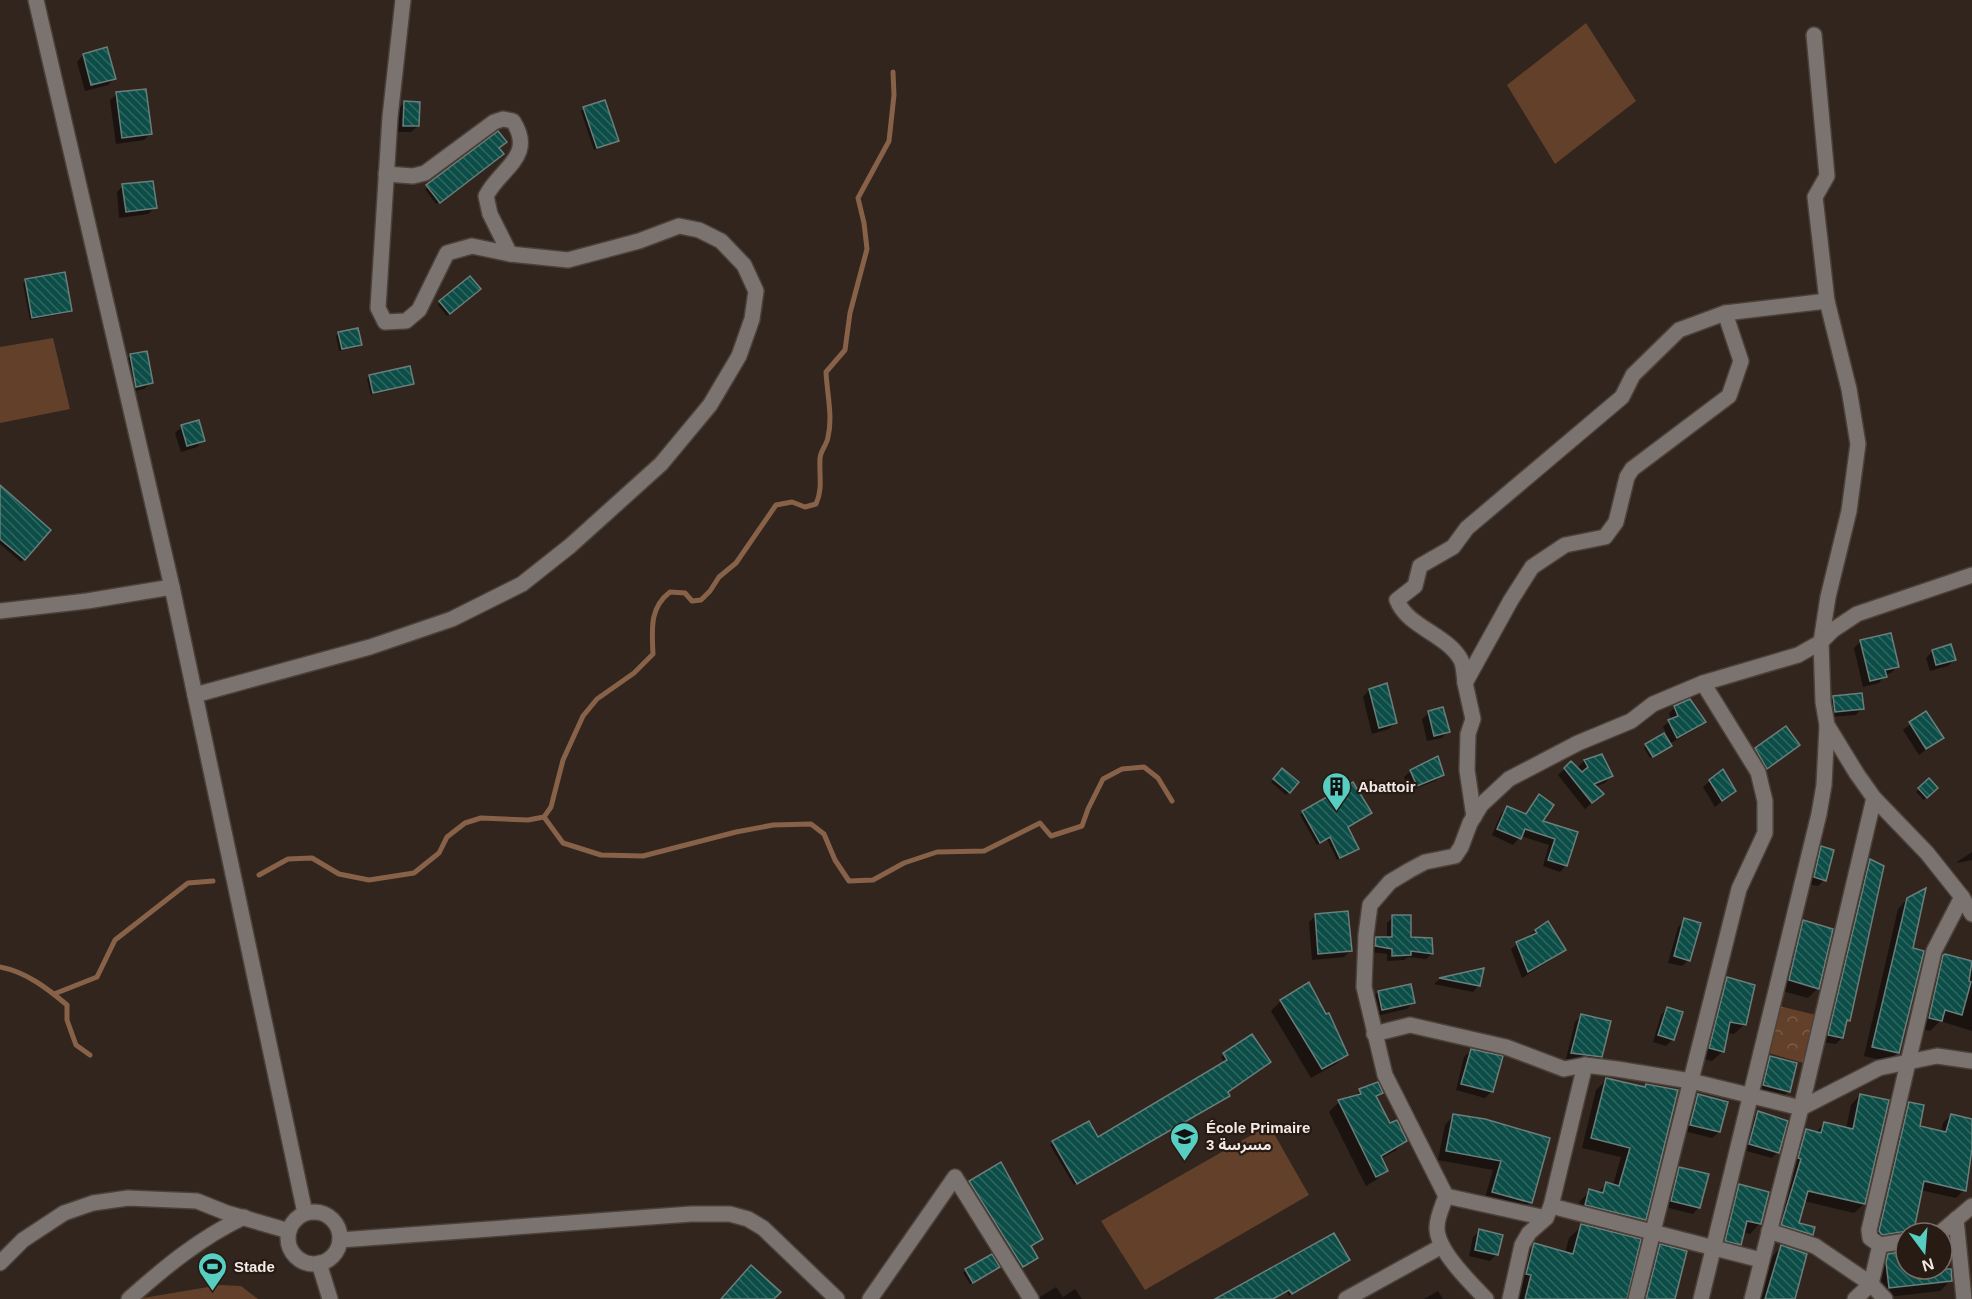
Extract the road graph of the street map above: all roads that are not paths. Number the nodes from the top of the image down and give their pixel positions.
1 (36, 0) edge
2 (403, 0) edge
3 (1814, 35) dead end
4 (386, 174) junction
5 (510, 254) junction
6 (1827, 301) junction
7 (1725, 313) junction
8 (1972, 575) edge
9 (172, 587) junction
10 (0, 611) edge
11 (1821, 642) junction
12 (1466, 683) junction
13 (1703, 683) junction
14 (195, 695) junction
15 (1827, 725) junction
16 (1874, 798) junction
17 (1474, 817) junction
18 (1962, 897) junction
19 (1972, 914) edge
20 (1374, 1034) junction
21 (1910, 1061) junction
22 (1972, 1062) edge
23 (1585, 1065) junction
24 (1691, 1081) junction
25 (1749, 1095) junction
26 (1801, 1108) junction
27 (1446, 1196) junction
28 (1972, 1206) edge
29 (1548, 1212) junction
30 (305, 1213) junction
31 (243, 1217) junction
32 (1956, 1219) junction
33 (1954, 1221) edge
34 (289, 1231) junction
35 (1769, 1231) junction
36 (1653, 1232) junction
37 (340, 1240) junction
38 (1894, 1243) edge
39 (1880, 1245) junction
40 (1442, 1246) junction
41 (1713, 1249) junction
42 (1761, 1260) junction
43 (0, 1263) edge
44 (319, 1263) junction
45 (1871, 1284) junction
46 (129, 1299) edge
47 (330, 1299) edge
48 (837, 1299) edge
49 (870, 1299) edge
50 (1031, 1299) edge
51 (1346, 1299) edge
52 (1486, 1299) edge
53 (1510, 1299) edge
54 (1636, 1299) edge
55 (1701, 1299) edge
56 (1752, 1299) edge
57 (1855, 1299) edge
58 (1885, 1299) edge
59 (1964, 1299) edge

1 - 9 street
2 - 4 street
3 - 6 street
4 - 5 street
4 - 5 street
5 - 14 street
6 - 7 street
6 - 11 street
7 - 12 street
7 - 12 street
8 - 11 street
9 - 10 street
9 - 14 street
11 - 13 street
11 - 15 street
12 - 17 street
13 - 17 street
13 - 24 street
14 - 30 street
15 - 16 street
15 - 25 street
16 - 18 street
16 - 26 street
17 - 20 street
18 - 19 street
18 - 21 street
20 - 23 street
20 - 27 street
21 - 22 street
21 - 26 street
21 - 39 street
23 - 24 street
23 - 29 street
24 - 25 street
24 - 36 street
25 - 26 street
25 - 41 street
26 - 35 street
27 - 29 street
27 - 40 street
28 - 32 street
29 - 36 street
29 - 53 street
30 - 34 street
30 - 37 street
31 - 34 street
31 - 43 street
31 - 46 street
32 - 33 street
32 - 59 street
34 - 44 street
35 - 42 street
35 - 45 street
36 - 41 street
36 - 54 street
37 - 44 street
37 - 48 street
38 - 39 street
39 - 45 street
40 - 51 street
40 - 52 street
41 - 42 street
41 - 55 street
42 - 56 street
44 - 47 street
45 - 57 street
45 - 58 street
49 - 50 street

